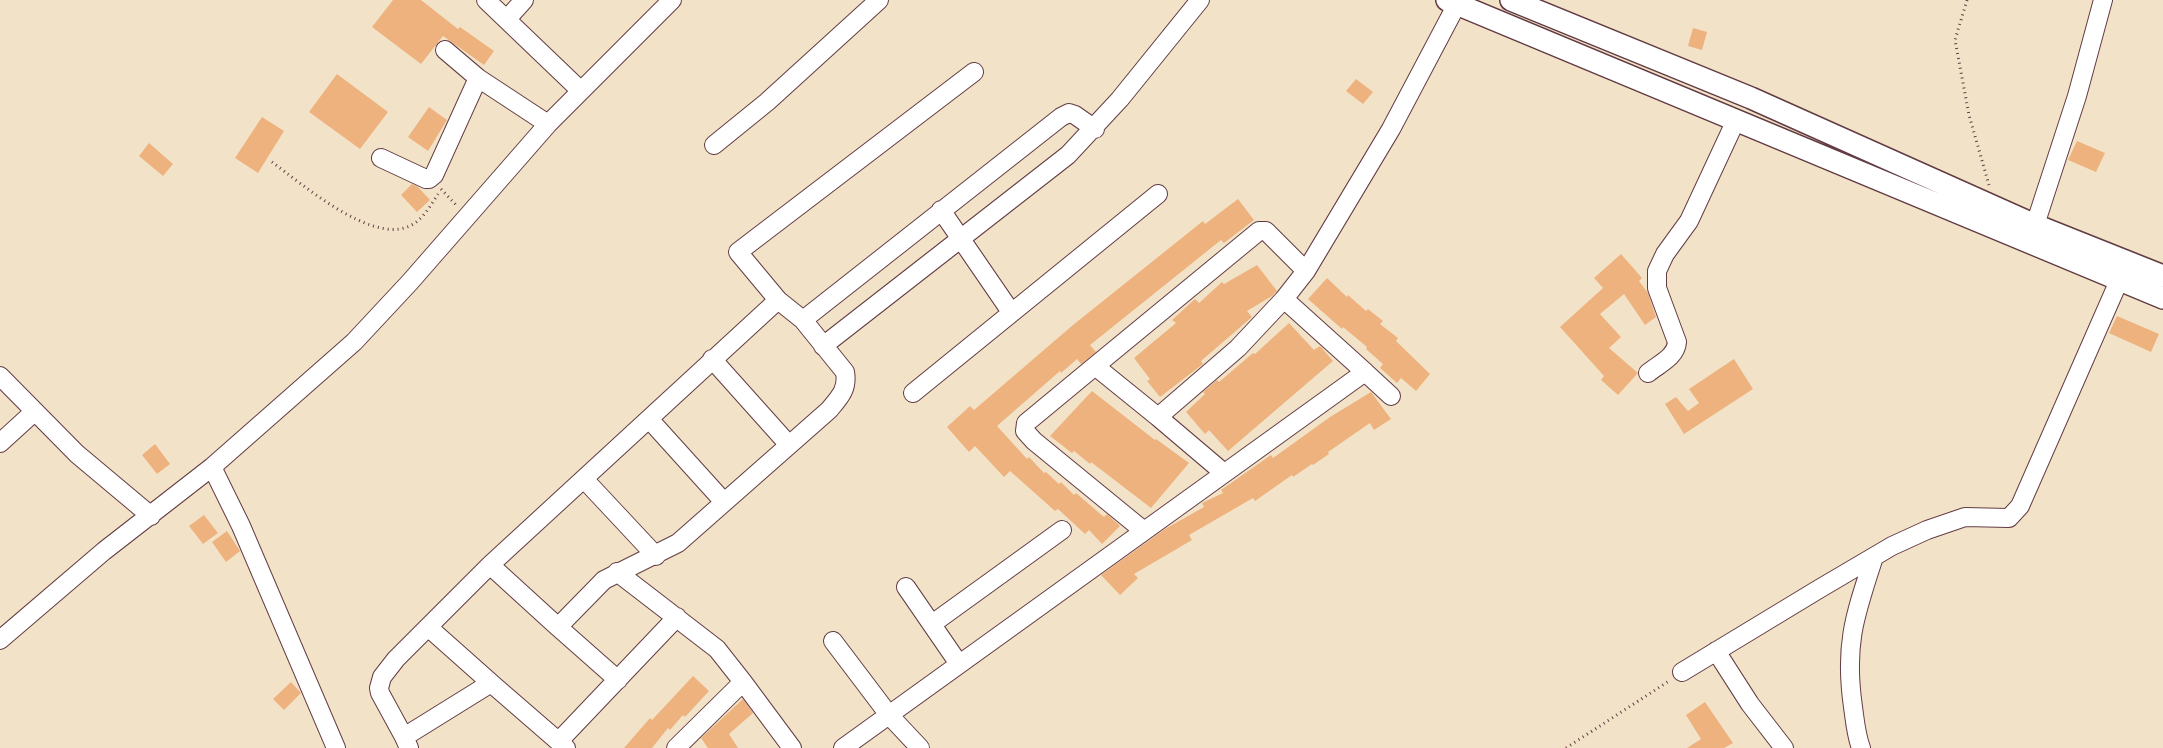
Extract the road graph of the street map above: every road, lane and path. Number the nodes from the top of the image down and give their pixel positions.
1 (486, 0) edge
2 (524, 0) edge
3 (672, 0) edge
4 (879, 0) edge
5 (1200, 0) edge
6 (1511, 0) edge
7 (1967, 0) edge
8 (2103, 0) edge
9 (1452, 2) edge
10 (507, 19) junction
11 (445, 50) dead end
12 (974, 72) dead end
13 (478, 78) junction
14 (581, 90) junction
15 (1736, 120) junction
16 (548, 124) junction
17 (1095, 129) junction
18 (714, 145) dead end
19 (381, 158) dead end
20 (272, 162) dead end
21 (435, 184) junction
22 (1158, 194) dead end
23 (1996, 207) junction
24 (942, 210) junction
25 (468, 218) junction
26 (2035, 224) junction
27 (961, 239) junction
28 (2124, 269) junction
29 (1306, 271) junction
30 (2163, 276) edge
31 (2163, 298) edge
32 (1284, 299) junction
33 (778, 300) junction
34 (1011, 312) junction
35 (803, 320) junction
36 (824, 346) junction
37 (712, 359) junction
38 (1095, 366) junction
39 (1365, 372) junction
40 (1648, 373) dead end
41 (0, 376) edge
42 (914, 393) dead end
43 (1391, 396) dead end
44 (34, 412) junction
45 (1158, 417) junction
46 (649, 418) junction
47 (0, 444) edge
48 (789, 445) junction
49 (212, 467) junction
50 (1224, 473) junction
51 (584, 479) junction
52 (724, 502) junction
53 (151, 516) junction
54 (1062, 530) dead end
55 (1144, 531) junction
56 (656, 556) junction
57 (1874, 557) junction
58 (490, 566) junction
59 (617, 572) junction
60 (906, 587) dead end
61 (677, 617) junction
62 (932, 624) junction
63 (428, 627) junction
64 (558, 627) junction
65 (0, 640) edge
66 (833, 641) dead end
67 (1716, 652) junction
68 (959, 664) junction
69 (1682, 672) joint
70 (618, 680) junction
71 (743, 682) junction
72 (491, 683) junction
73 (889, 715) junction
74 (406, 742) edge
75 (563, 745) edge
76 (680, 747) edge
77 (336, 748) edge
78 (792, 748) edge
79 (843, 748) edge
80 (920, 748) edge
81 (1566, 748) edge
82 (1784, 748) edge
83 (1861, 748) edge

1 - 10 street
2 - 10 street
3 - 14 street
4 - 18 street
5 - 17 street
6 - 23 street
7 - 23 path
8 - 26 street
9 - 15 street
9 - 29 street
10 - 14 street
11 - 13 street
12 - 33 street
13 - 16 street
13 - 21 street
14 - 16 street
15 - 28 street
15 - 40 street
16 - 25 street
17 - 24 street
17 - 27 street
19 - 21 street
20 - 21 path
21 - 25 path
22 - 34 street
23 - 26 street
24 - 27 street
24 - 35 street
25 - 49 street
26 - 28 street
27 - 34 street
27 - 36 street
28 - 30 street
28 - 31 street
28 - 57 street
29 - 32 street
29 - 38 street
32 - 39 street
32 - 45 street
33 - 35 street
33 - 37 street
34 - 42 street
35 - 36 street
36 - 48 street
37 - 46 street
37 - 48 street
38 - 45 street
38 - 55 street
39 - 43 street
39 - 50 street
41 - 44 street
44 - 47 street
44 - 53 street
45 - 50 street
46 - 51 street
46 - 52 street
48 - 52 street
49 - 53 street
49 - 77 street
50 - 55 street
51 - 56 street
51 - 58 street
52 - 56 street
53 - 65 street
54 - 62 street
55 - 68 street
56 - 59 street
57 - 67 street
57 - 83 street
58 - 63 street
58 - 64 street
59 - 61 street
59 - 64 street
60 - 62 street
61 - 70 street
61 - 71 street
62 - 68 street
63 - 72 street
63 - 74 street
64 - 70 street
66 - 73 street
67 - 69 street
67 - 82 street
68 - 73 street
69 - 81 path
70 - 75 street
71 - 76 street
71 - 78 street
72 - 74 street
72 - 75 street
73 - 79 street
73 - 80 street

